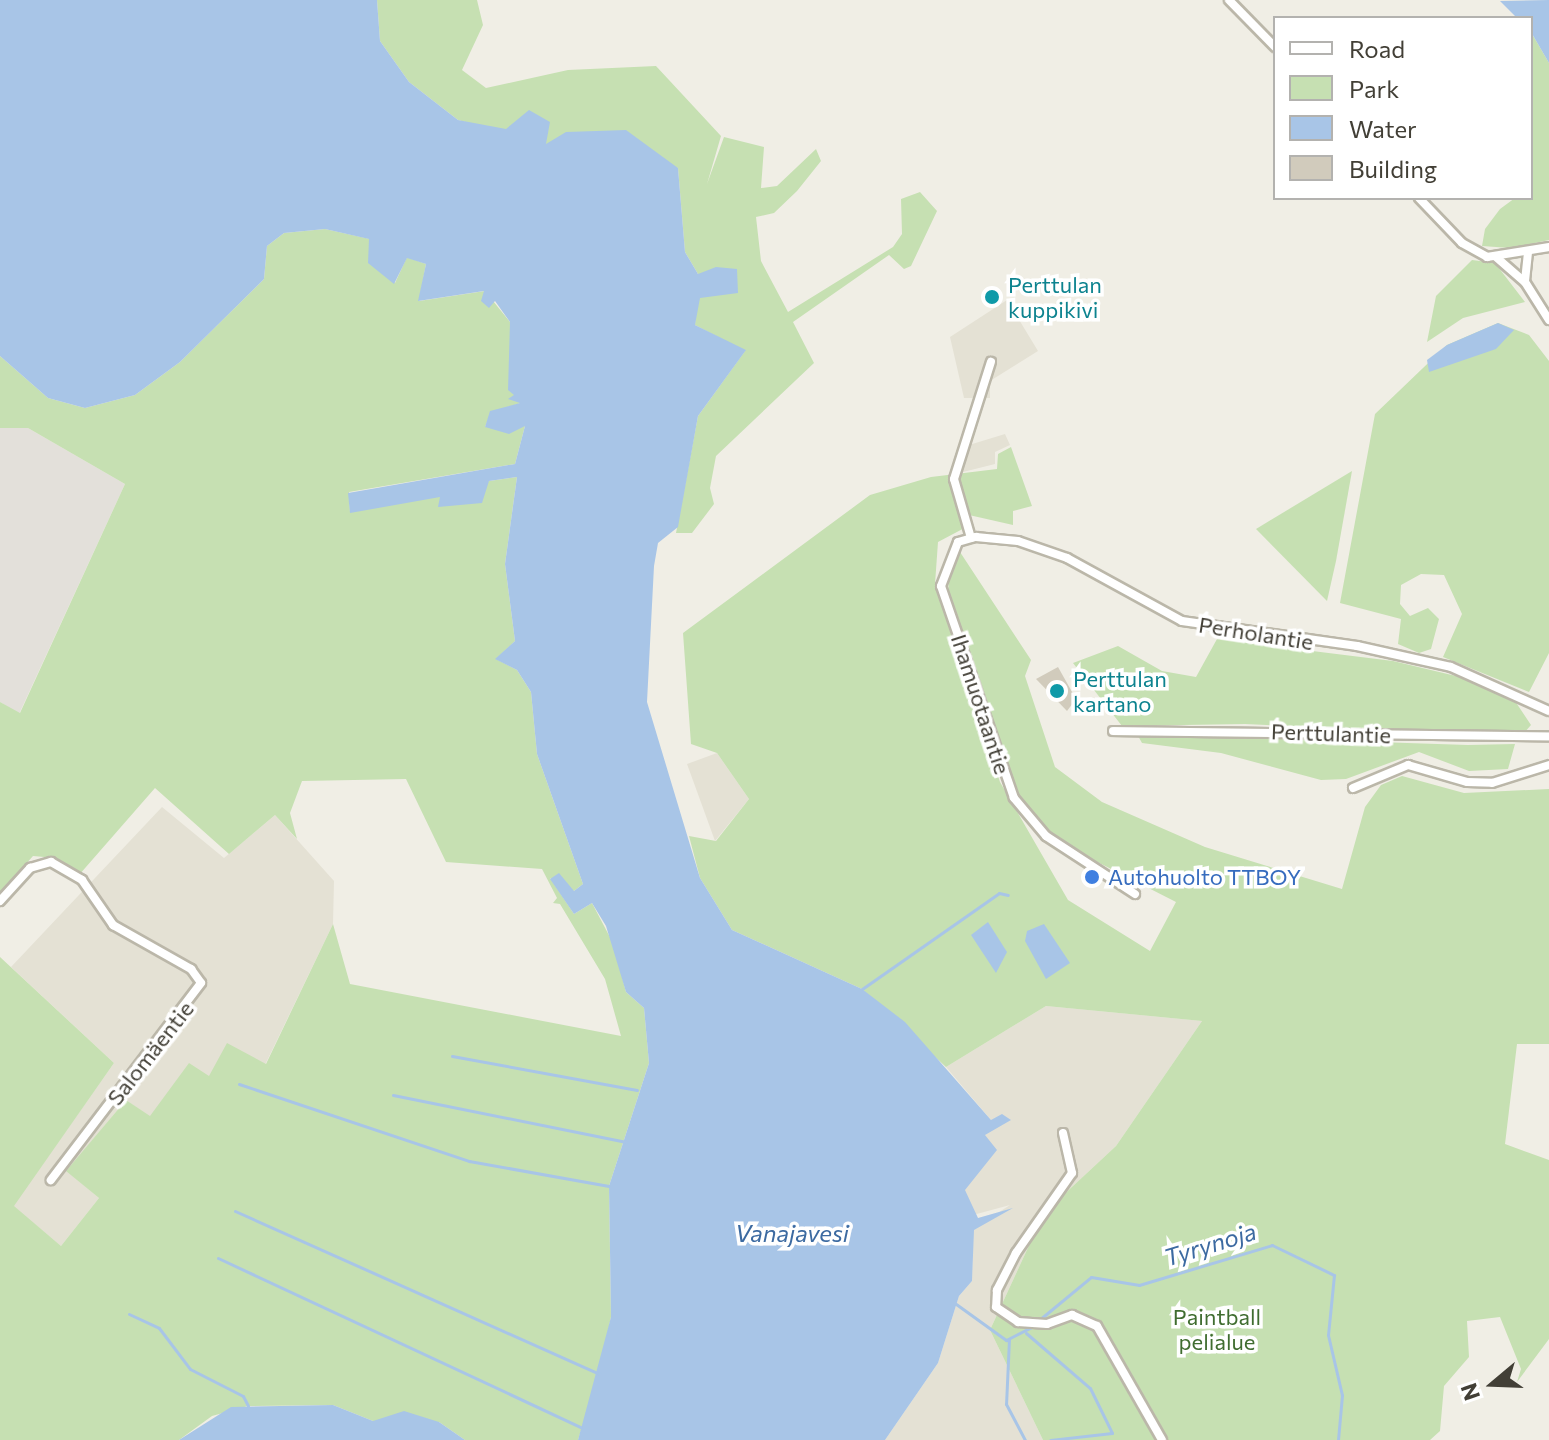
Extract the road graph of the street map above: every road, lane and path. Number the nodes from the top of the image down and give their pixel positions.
1 (1229, 0) edge
2 (1273, 45) edge
3 (1421, 200) edge
4 (1549, 247) edge
5 (1528, 253) junction
6 (1495, 257) junction
7 (1525, 282) junction
8 (1549, 320) edge
9 (991, 362) dead end
10 (971, 538) junction
11 (1549, 711) edge
12 (1113, 731) dead end
13 (1548, 736) edge
14 (1549, 765) edge
15 (1353, 788) dead end
16 (1135, 894) dead end
17 (0, 901) edge
18 (1063, 1133) dead end
19 (51, 1180) dead end
20 (1162, 1440) edge

1 - 2 street
3 - 6 street
4 - 5 street
5 - 6 street
5 - 7 street
6 - 7 street
7 - 8 street
9 - 10 street
10 - 11 street, Perholantie
10 - 16 street, Ihamuotaantie
12 - 13 street, Perttulantie
14 - 15 street, Perttulantie
17 - 19 street, Salomäentie
18 - 20 street

